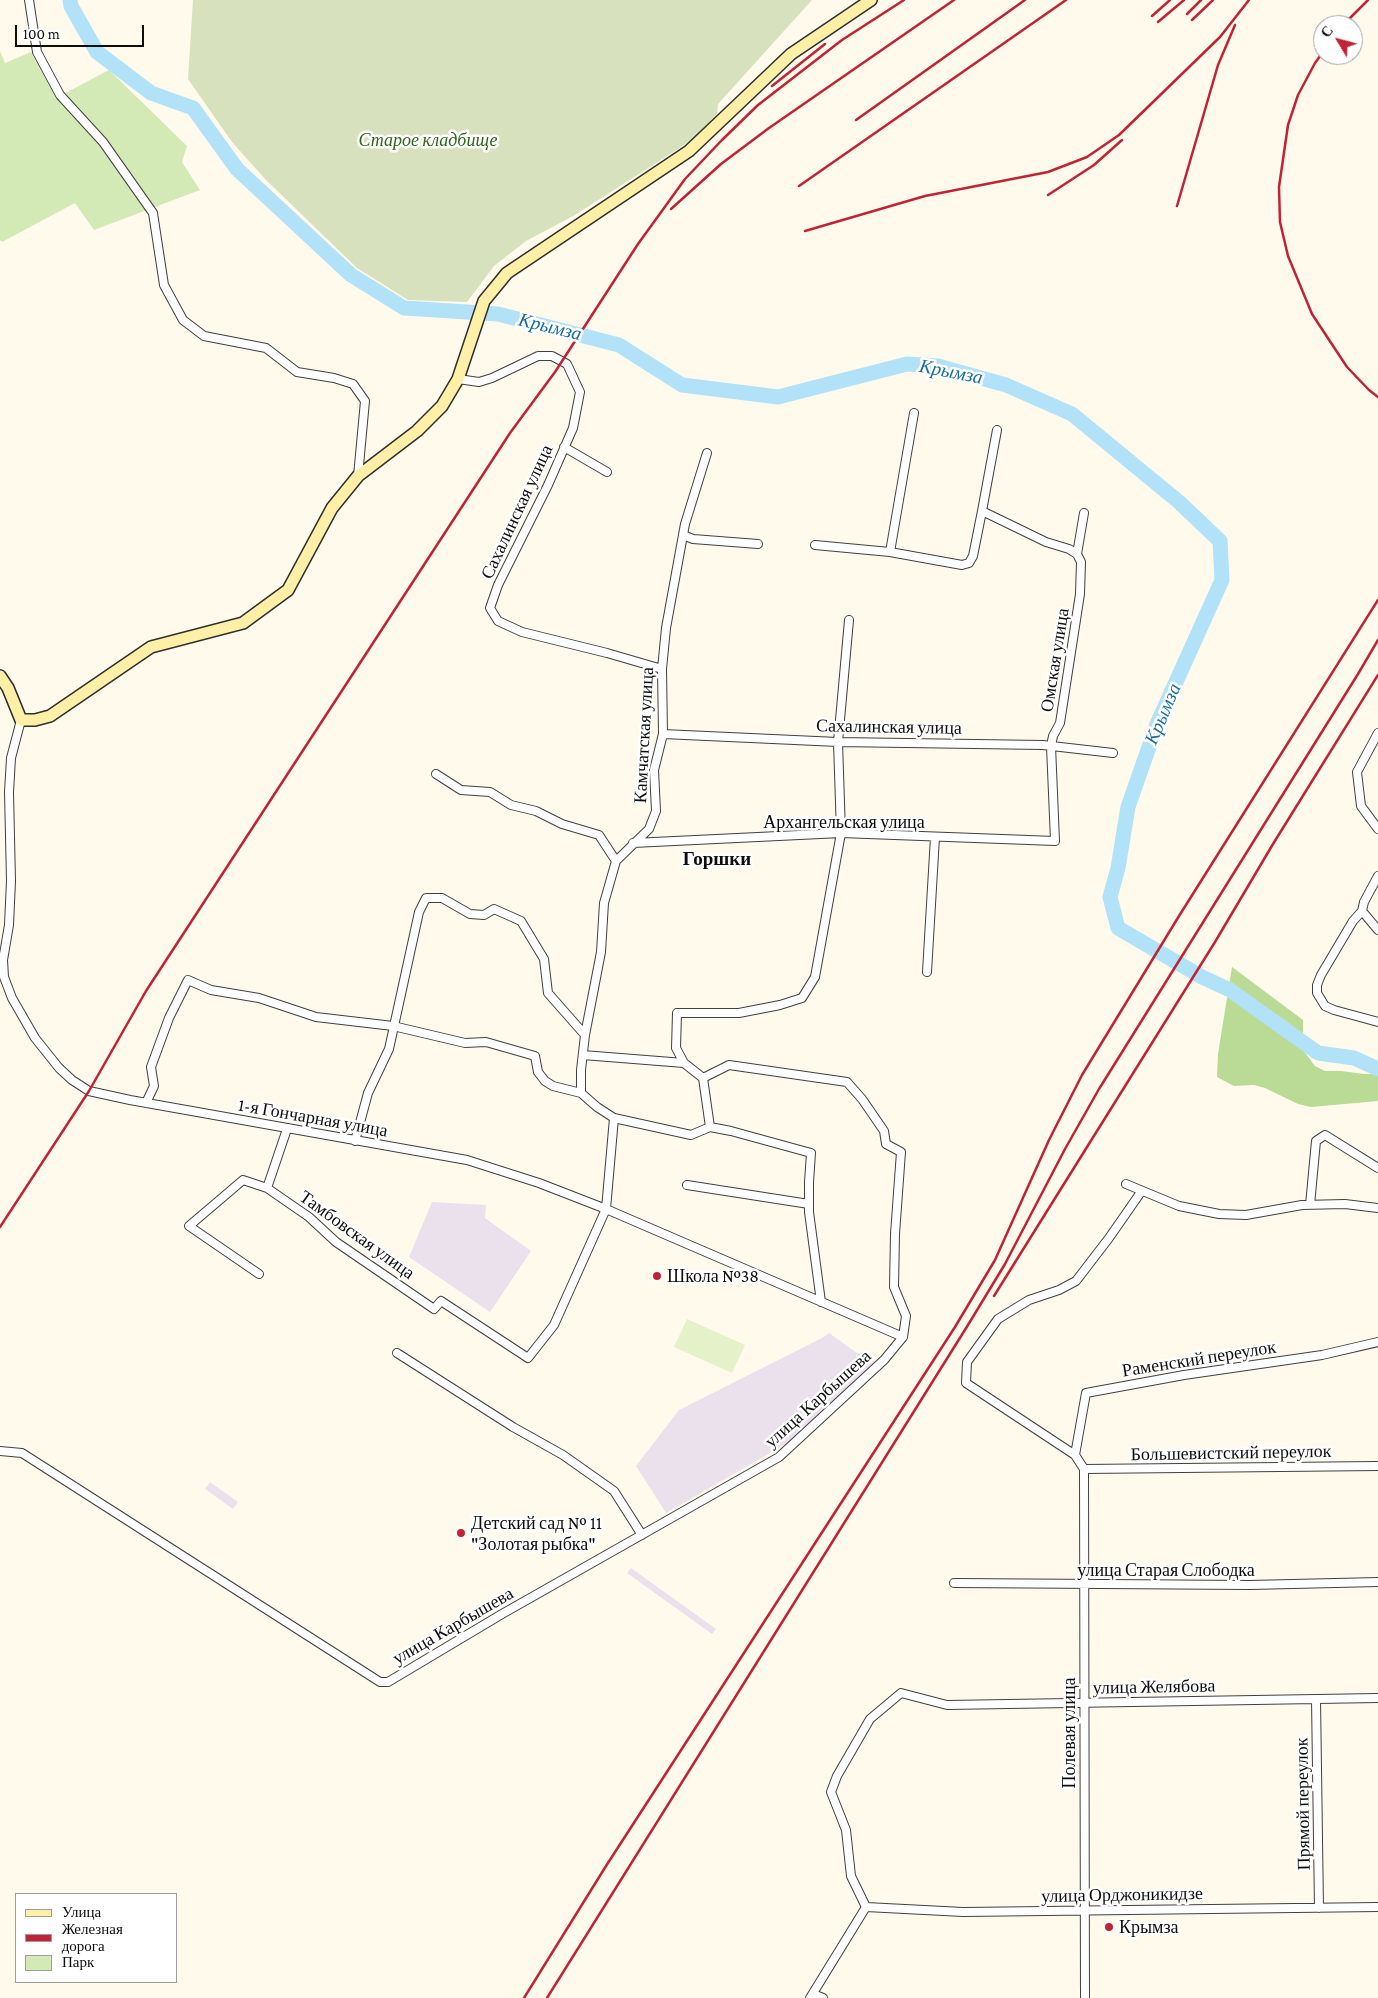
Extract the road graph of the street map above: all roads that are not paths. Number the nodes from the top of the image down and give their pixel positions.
1 (29, 0) edge
2 (871, 0) edge
3 (458, 379) junction
4 (914, 413) dead end
5 (997, 430) dead end
6 (564, 447) junction
7 (706, 453) dead end
8 (607, 472) dead end
9 (358, 476) junction
10 (982, 511) junction
11 (1084, 513) dead end
12 (683, 535) junction
13 (758, 544) dead end
14 (815, 545) dead end
15 (890, 552) junction
16 (1078, 554) junction
17 (849, 620) dead end
18 (662, 670) junction
19 (0, 676) edge
20 (21, 720) junction
21 (1378, 733) edge
22 (663, 734) junction
23 (838, 742) junction
24 (1051, 746) junction
25 (1113, 753) dead end
26 (436, 774) dead end
27 (1378, 829) edge
28 (841, 833) junction
29 (935, 837) junction
30 (1055, 841) joint
31 (633, 843) junction
32 (616, 861) junction
33 (1378, 876) edge
34 (1362, 911) junction
35 (1378, 930) edge
36 (927, 972) dead end
37 (1378, 1022) edge
38 (393, 1026) junction
39 (585, 1036) junction
40 (583, 1055) junction
41 (684, 1063) junction
42 (703, 1078) junction
43 (581, 1093) junction
44 (146, 1103) junction
45 (614, 1118) junction
46 (710, 1127) junction
47 (287, 1129) junction
48 (354, 1141) junction
49 (1378, 1168) edge
50 (1126, 1184) dead end
51 (687, 1185) dead end
52 (267, 1188) junction
53 (1141, 1192) junction
54 (809, 1204) junction
55 (1310, 1205) junction
56 (1378, 1208) edge
57 (606, 1209) junction
58 (258, 1274) dead end
59 (821, 1302) junction
60 (903, 1338) junction
61 (1378, 1342) edge
62 (397, 1353) dead end
63 (0, 1451) edge
64 (1075, 1455) junction
65 (1378, 1466) edge
66 (1084, 1469) junction
67 (642, 1535) junction
68 (1378, 1582) edge
69 (954, 1583) dead end
70 (1084, 1584) junction
71 (1378, 1698) edge
72 (1316, 1699) junction
73 (1084, 1703) junction
74 (866, 1907) junction
75 (1378, 1907) edge
76 (1320, 1908) junction
77 (1084, 1910) junction
78 (812, 1996) edge
79 (823, 1998) edge
80 (1085, 1998) edge

1 - 9 street
2 - 3 street
3 - 6 street, Сахалинская улица
3 - 9 street
4 - 15 street
5 - 10 street
6 - 8 street
6 - 18 street, Сахалинская улица
7 - 12 street, Камчатская улица
9 - 20 street
10 - 15 street
10 - 16 street
11 - 16 street, Омская улица
12 - 13 street
12 - 18 street, Камчатская улица
14 - 15 street
16 - 24 street, Омская улица
17 - 23 street
18 - 22 street, Камчатская улица
19 - 20 street
20 - 44 street, 1-я Гончарная улица
21 - 27 street
22 - 23 street, Сахалинская улица
22 - 31 street, Камчатская улица
23 - 24 street, Сахалинская улица
23 - 28 street
24 - 25 street, Сахалинская улица
24 - 30 street, Омская улица
26 - 32 street
28 - 29 street, Архангельская улица
28 - 31 street, Архангельская улица
28 - 41 street
29 - 30 street, Архангельская улица
29 - 36 street
31 - 32 street, Камчатская улица
32 - 39 street, Камчатская улица
33 - 34 street
34 - 35 street
34 - 37 street
38 - 39 street
38 - 43 street
38 - 44 street
38 - 48 street
39 - 40 street, Камчатская улица
40 - 41 street
40 - 43 street, Камчатская улица
41 - 42 street
42 - 46 street
42 - 60 street
43 - 45 street
44 - 47 street, 1-я Гончарная улица
45 - 46 street
45 - 57 street
46 - 54 street
47 - 48 street, 1-я Гончарная улица
47 - 52 street
48 - 57 street, 1-я Гончарная улица
49 - 55 street
50 - 53 street
51 - 54 street
52 - 57 street, Тамбовская улица
52 - 58 street
53 - 55 street
53 - 64 street
54 - 59 street
55 - 56 street
57 - 59 street, 1-я Гончарная улица
59 - 60 street, 1-я Гончарная улица
60 - 67 street, улица Карбышева
61 - 64 street, Раменский переулок
62 - 67 street
63 - 67 street, улица Карбышева
64 - 66 street
65 - 66 street, Большевистский переулок
66 - 70 street, Полевая улица
68 - 70 street, улица Старая Слободка
69 - 70 street, улица Старая Слободка
70 - 73 street, Полевая улица
71 - 72 street, улица Желябова
72 - 73 street, улица Желябова
72 - 76 street, Прямой переулок
73 - 74 street, улица Желябова
73 - 77 street, Полевая улица
74 - 77 street, улица Орджоникидзе
74 - 78 street
75 - 76 street, улица Орджоникидзе
76 - 77 street, улица Орджоникидзе
77 - 80 street, Полевая улица
78 - 79 street

